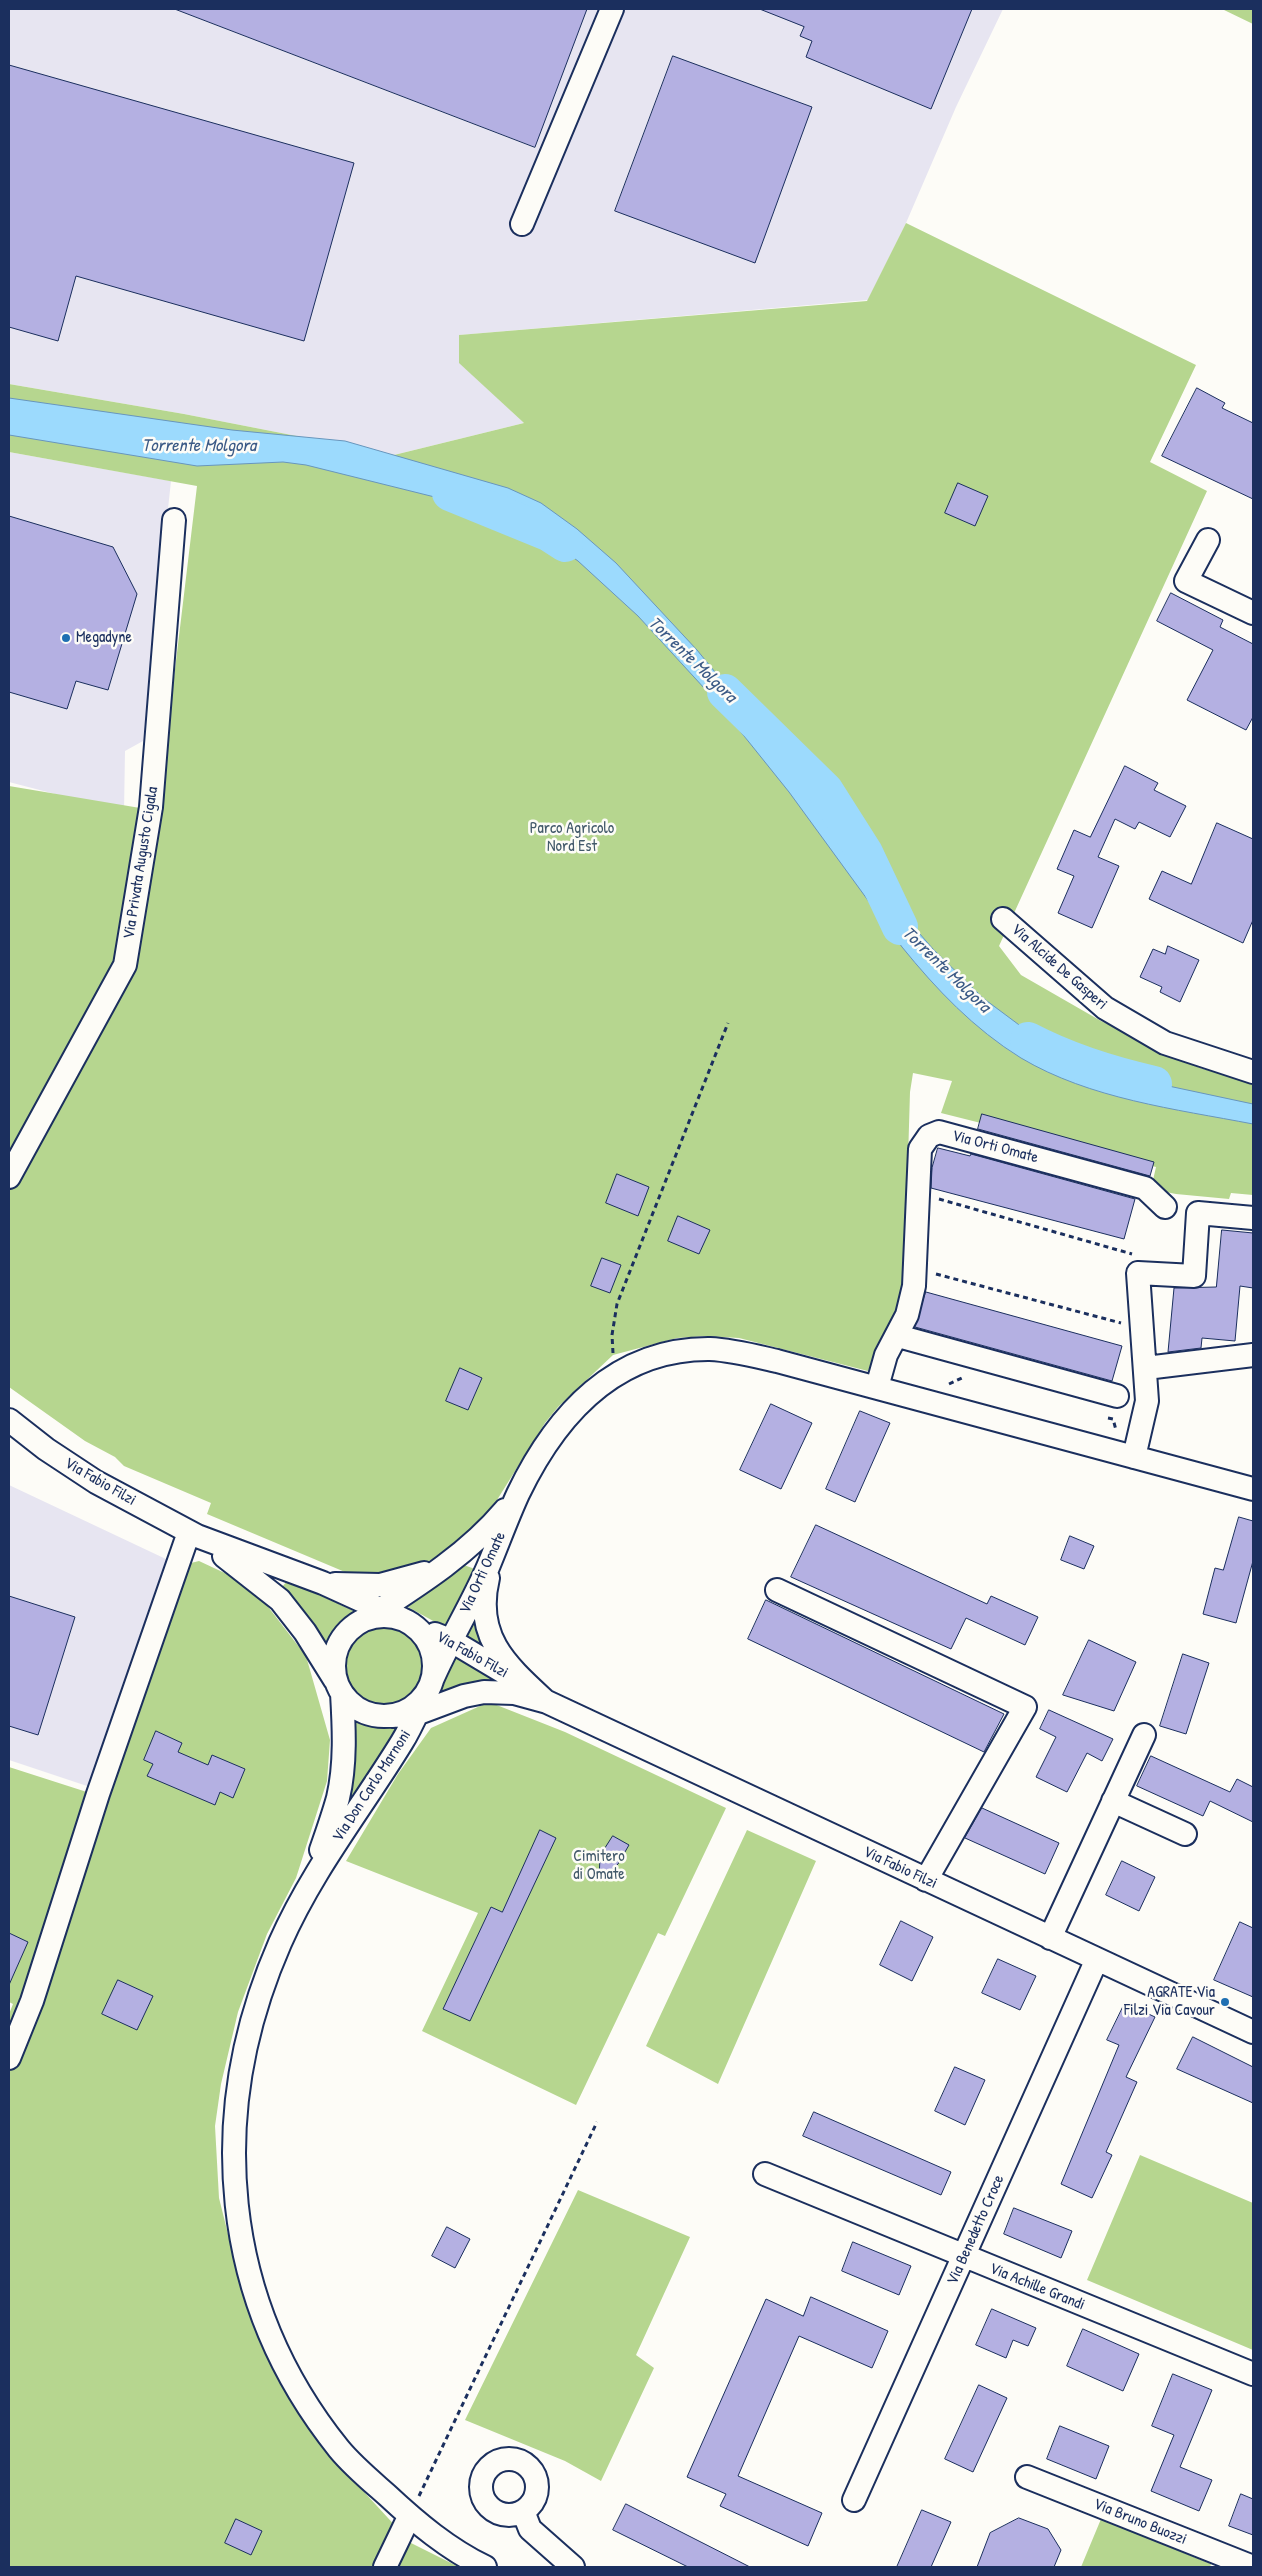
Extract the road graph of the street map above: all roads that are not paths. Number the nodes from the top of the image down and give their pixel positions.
1 (612, 9) edge
2 (522, 224) dead end
3 (174, 520) dead end
4 (1208, 540) dead end
5 (1253, 613) edge
6 (1003, 919) dead end
7 (1253, 1072) edge
8 (9, 1177) edge
9 (1165, 1207) dead end
10 (1253, 1218) edge
11 (898, 1336) junction
12 (1253, 1355) edge
13 (1146, 1368) junction
14 (877, 1387) junction
15 (1117, 1396) dead end
16 (9, 1420) edge
17 (1135, 1451) junction
18 (1253, 1489) edge
19 (519, 1493) junction
20 (193, 1534) junction
21 (497, 1545) junction
22 (448, 1563) junction
23 (323, 1583) junction
24 (777, 1590) dead end
25 (380, 1610) junction
26 (360, 1622) junction
27 (407, 1622) junction
28 (450, 1640) junction
29 (430, 1686) junction
30 (340, 1689) junction
31 (539, 1695) junction
32 (416, 1714) junction
33 (392, 1716) junction
34 (1144, 1735) dead end
35 (1113, 1801) junction
36 (1186, 1834) dead end
37 (312, 1877) junction
38 (926, 1880) junction
39 (1050, 1938) junction
40 (1097, 1959) junction
41 (1253, 2032) edge
42 (9, 2058) edge
43 (765, 2174) dead end
44 (964, 2257) junction
45 (1253, 2374) edge
46 (1027, 2477) dead end
47 (854, 2500) dead end
48 (522, 2511) dead end
49 (410, 2517) junction
50 (385, 2567) edge
51 (485, 2567) edge
52 (573, 2567) edge
53 (1253, 2567) edge

1 - 2 street
3 - 8 street, Via Privata Augusto Cigala
4 - 5 street
6 - 7 street, Via Alcide De Gasperi
9 - 11 street, Via Orti Omate
10 - 13 street
11 - 14 street, Via Orti Omate
11 - 15 street
12 - 13 street
13 - 17 street
14 - 17 street, Via Orti Omate
14 - 19 street, Via Orti Omate
16 - 20 street, Via Fabio Filzi
17 - 18 street, Via Orti Omate
19 - 21 street, Via Orti Omate
19 - 22 street, Via Orti Omate
20 - 23 street, Via Fabio Filzi
20 - 30 street, Via Fabio Filzi
20 - 42 street
21 - 28 street, Via Orti Omate
21 - 31 street, Via Fabio Filzi
22 - 23 street, Via Orti Omate
22 - 25 street, Via Orti Omate
23 - 25 street, Via Fabio Filzi
24 - 38 street
25 - 26 street, Via Orti Omate
25 - 27 street, Via Fabio Filzi
26 - 27 street
26 - 30 street
27 - 28 street, Via Fabio Filzi
27 - 29 street
28 - 29 street, Via Orti Omate
28 - 31 street, Via Fabio Filzi
29 - 32 street, Via Don Carlo Marnoni
29 - 33 street
30 - 33 street
30 - 37 street, Via Don Carlo Marnoni
31 - 32 street, Via Fabio Filzi
31 - 38 street, Via Fabio Filzi
32 - 33 street, Via Fabio Filzi
32 - 37 street, Via Don Carlo Marnoni
34 - 35 street
35 - 36 street
35 - 39 street
37 - 49 street, Via Don Carlo Marnoni
38 - 39 street, Via Fabio Filzi
39 - 40 street, Via Fabio Filzi
40 - 41 street, Via Fabio Filzi
40 - 44 street, Via Benedetto Croce
43 - 44 street, Via Achille Grandi
44 - 45 street, Via Achille Grandi
44 - 47 street, Via Benedetto Croce
46 - 53 street, Via Bruno Buozzi
48 - 52 street
49 - 50 street
49 - 51 street, Via Don Carlo Marnoni

